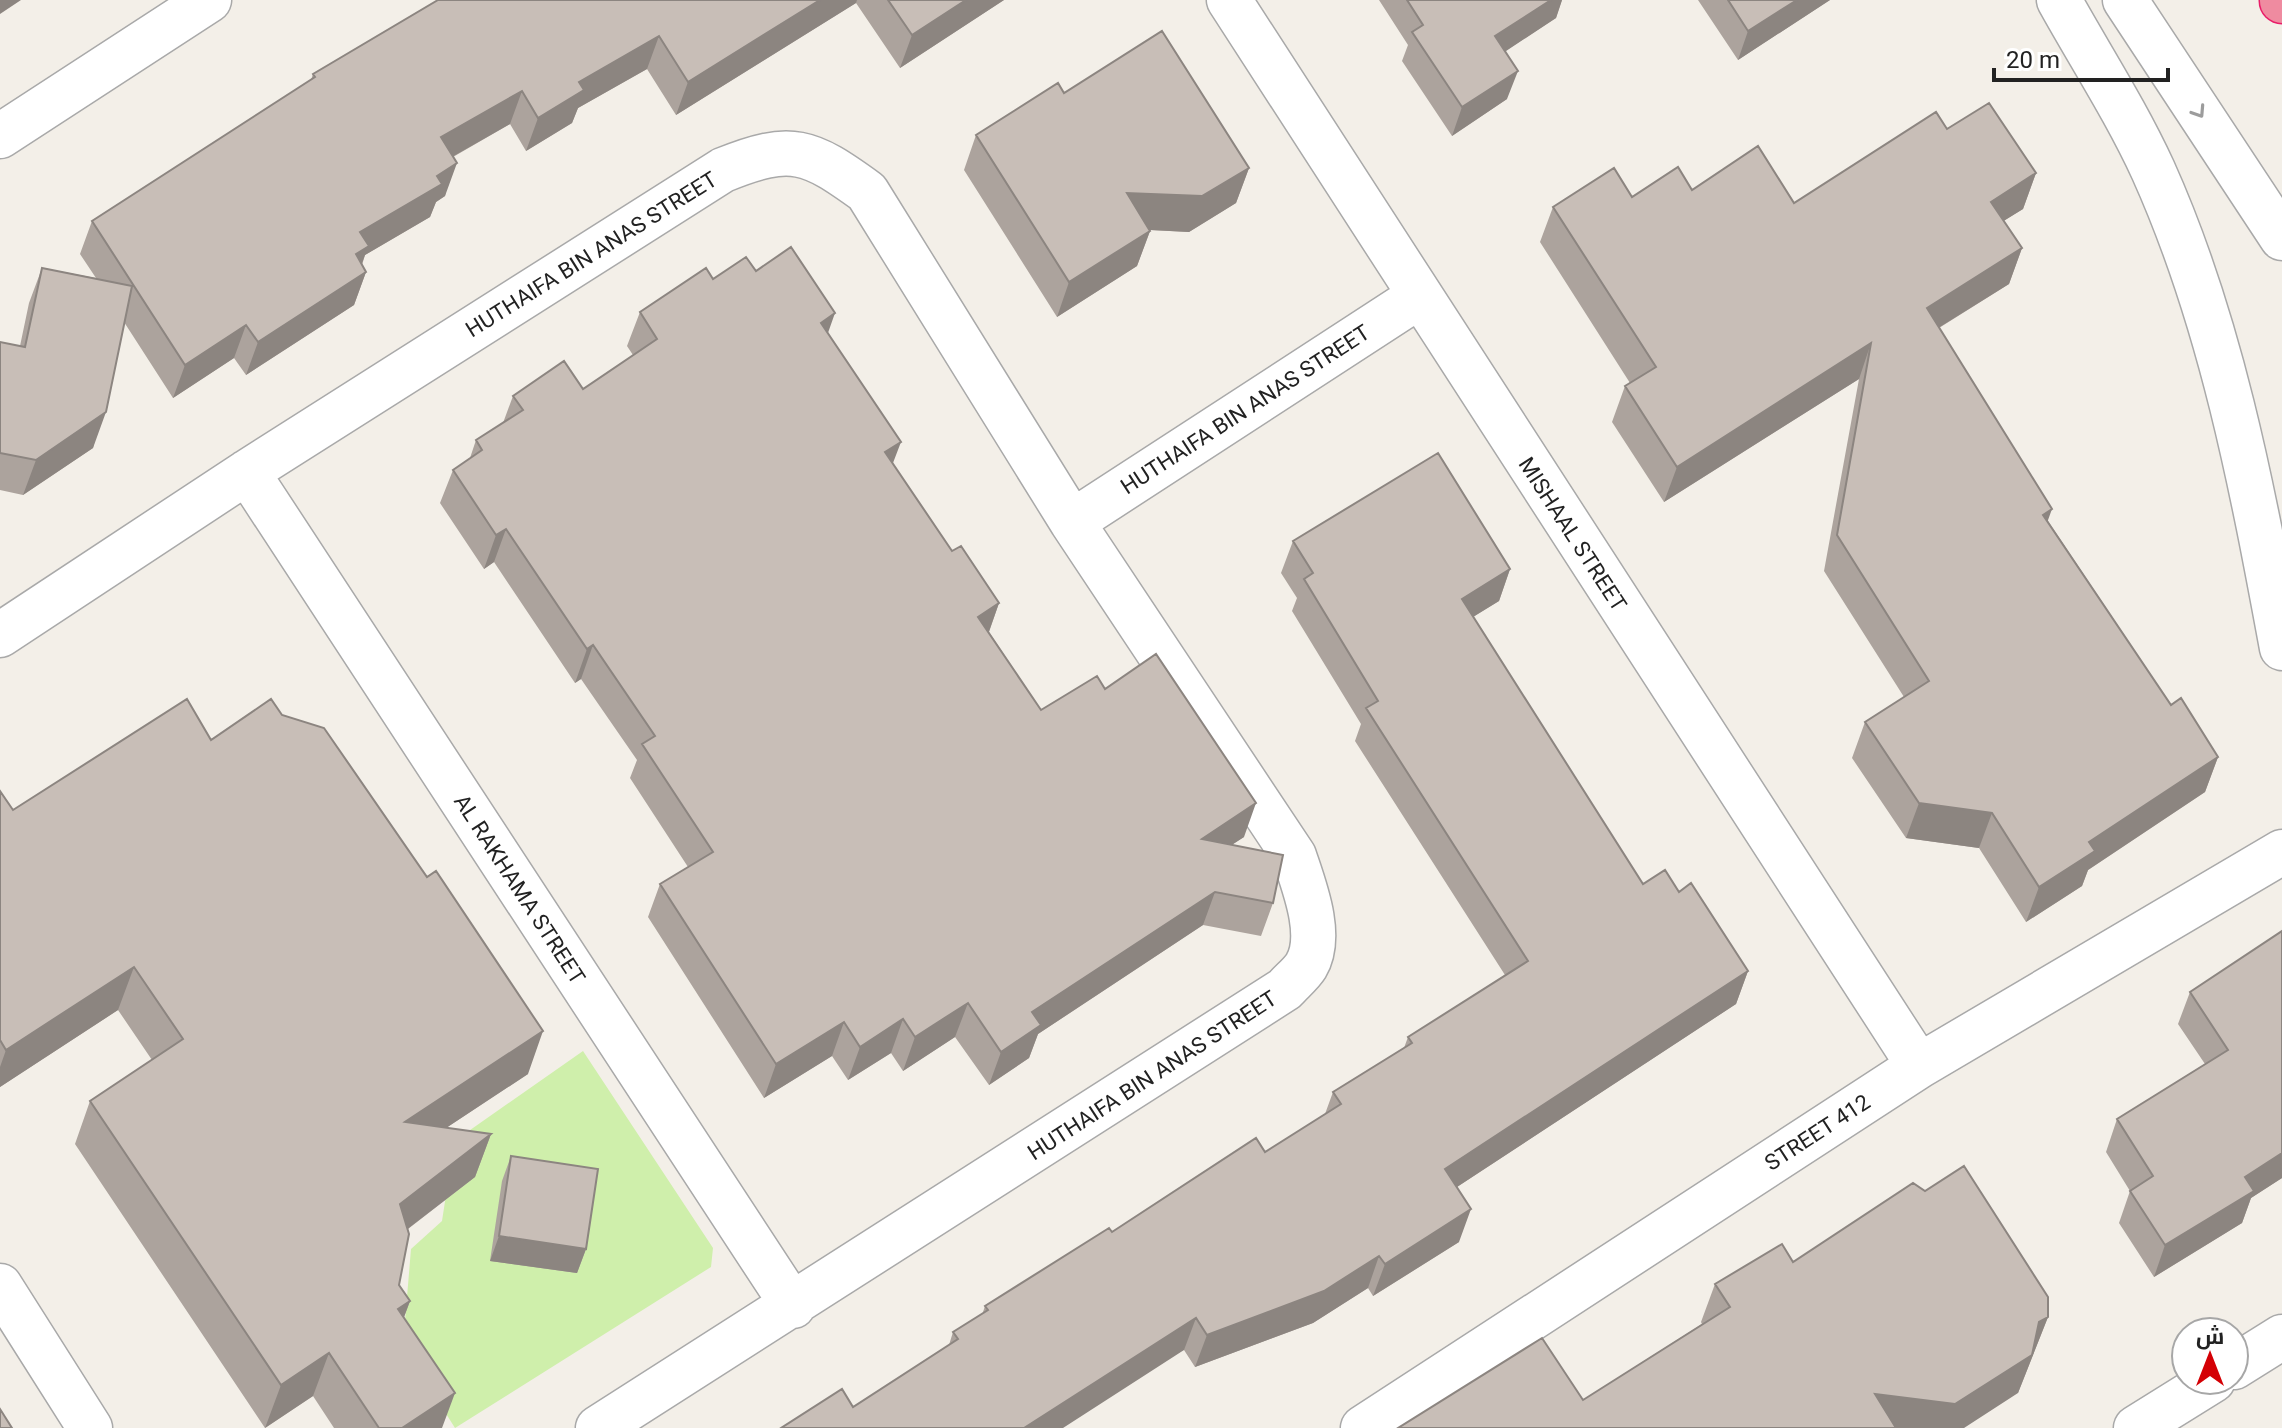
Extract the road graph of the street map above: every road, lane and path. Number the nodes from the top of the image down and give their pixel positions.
1 (209, 0) edge
2 (1229, 0) edge
3 (2059, 0) edge
4 (2125, 0) edge
5 (0, 136) edge
6 (2282, 238) edge
7 (1418, 297) junction
8 (247, 472) junction
9 (1072, 522) junction
10 (0, 635) edge
11 (2282, 648) edge
12 (2282, 852) edge
13 (1919, 1066) junction
14 (0, 1286) edge
15 (793, 1306) junction
16 (2282, 1337) edge
17 (2250, 1357) edge
18 (2187, 1396) edge
19 (90, 1428) edge
20 (598, 1428) edge
21 (1363, 1428) edge
22 (2136, 1428) edge

1 - 5 street
2 - 7 street, MISHAAL STREET
3 - 11 street
4 -> 6 street
7 - 9 street, HUTHAIFA BIN ANAS STREET
7 - 13 street, MISHAAL STREET
8 - 9 street, HUTHAIFA BIN ANAS STREET
8 - 10 street, HUTHAIFA BIN ANAS STREET
8 - 15 street, AL RAKHAMA STREET
9 - 15 street, HUTHAIFA BIN ANAS STREET
12 - 13 street, STREET 412
13 - 21 street, STREET 412
14 - 19 street
15 - 20 street, HUTHAIFA BIN ANAS STREET
16 - 17 street
18 - 22 street

